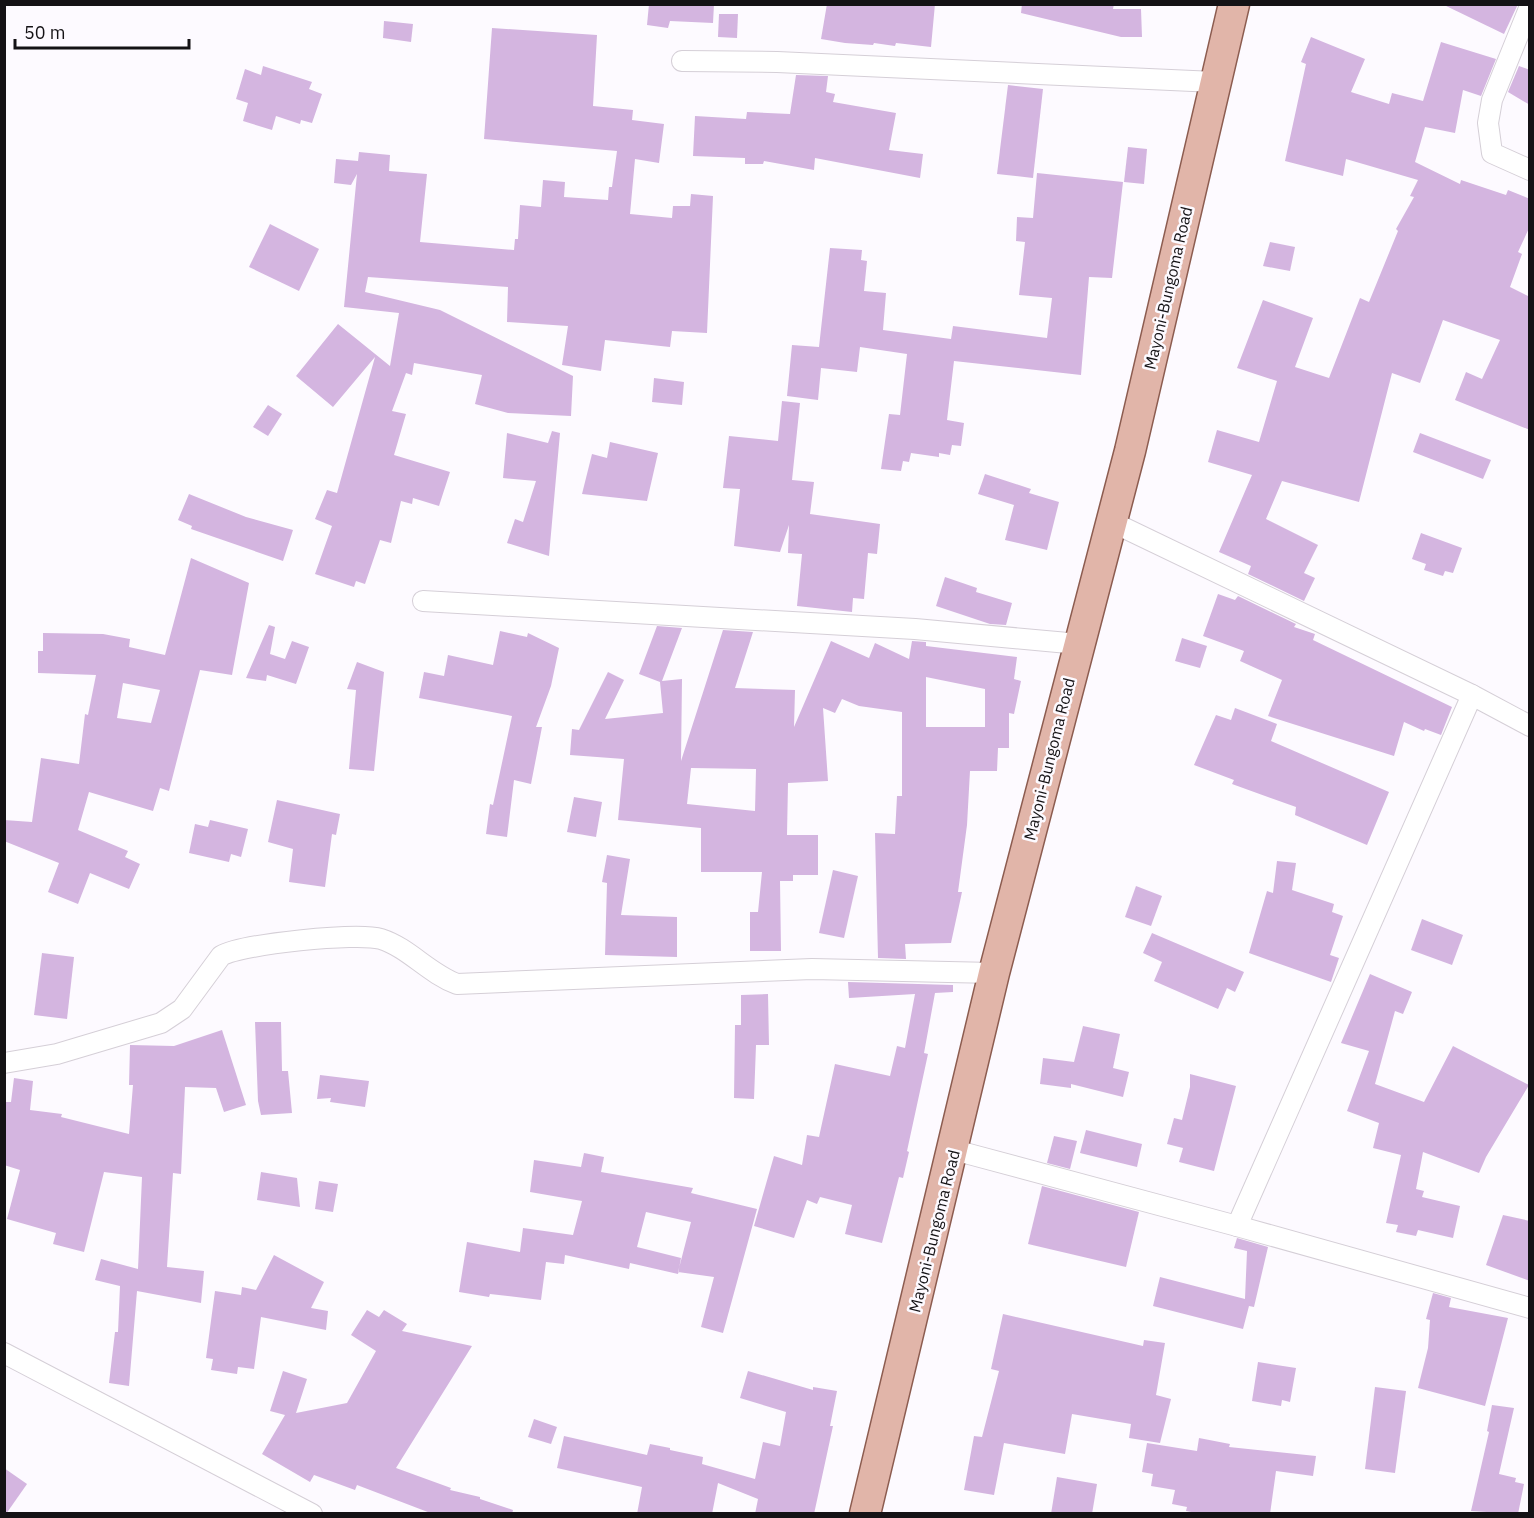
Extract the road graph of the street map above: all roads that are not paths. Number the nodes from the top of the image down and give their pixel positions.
1 (1234, 4) edge
2 (1530, 6) edge
3 (682, 61) dead end
4 (1215, 82) junction
5 (1530, 170) edge
6 (1112, 522) junction
7 (423, 601) dead end
8 (1079, 644) junction
9 (1472, 695) junction
10 (1530, 726) edge
11 (994, 973) junction
12 (4, 1063) edge
13 (954, 1150) junction
14 (1237, 1226) junction
15 (1530, 1308) edge
16 (4, 1353) edge
17 (312, 1514) edge
18 (865, 1514) edge

1 - 4 main road, Mayoni-Bungoma Road
2 - 5 street
3 - 4 street
4 - 6 main road, Mayoni-Bungoma Road
6 - 8 main road, Mayoni-Bungoma Road
6 - 9 street
7 - 8 street
8 - 11 main road, Mayoni-Bungoma Road
9 - 10 street
9 - 14 street
11 - 12 street
11 - 13 main road, Mayoni-Bungoma Road
13 - 14 street
13 - 18 main road, Mayoni-Bungoma Road
14 - 15 street
16 - 17 street

